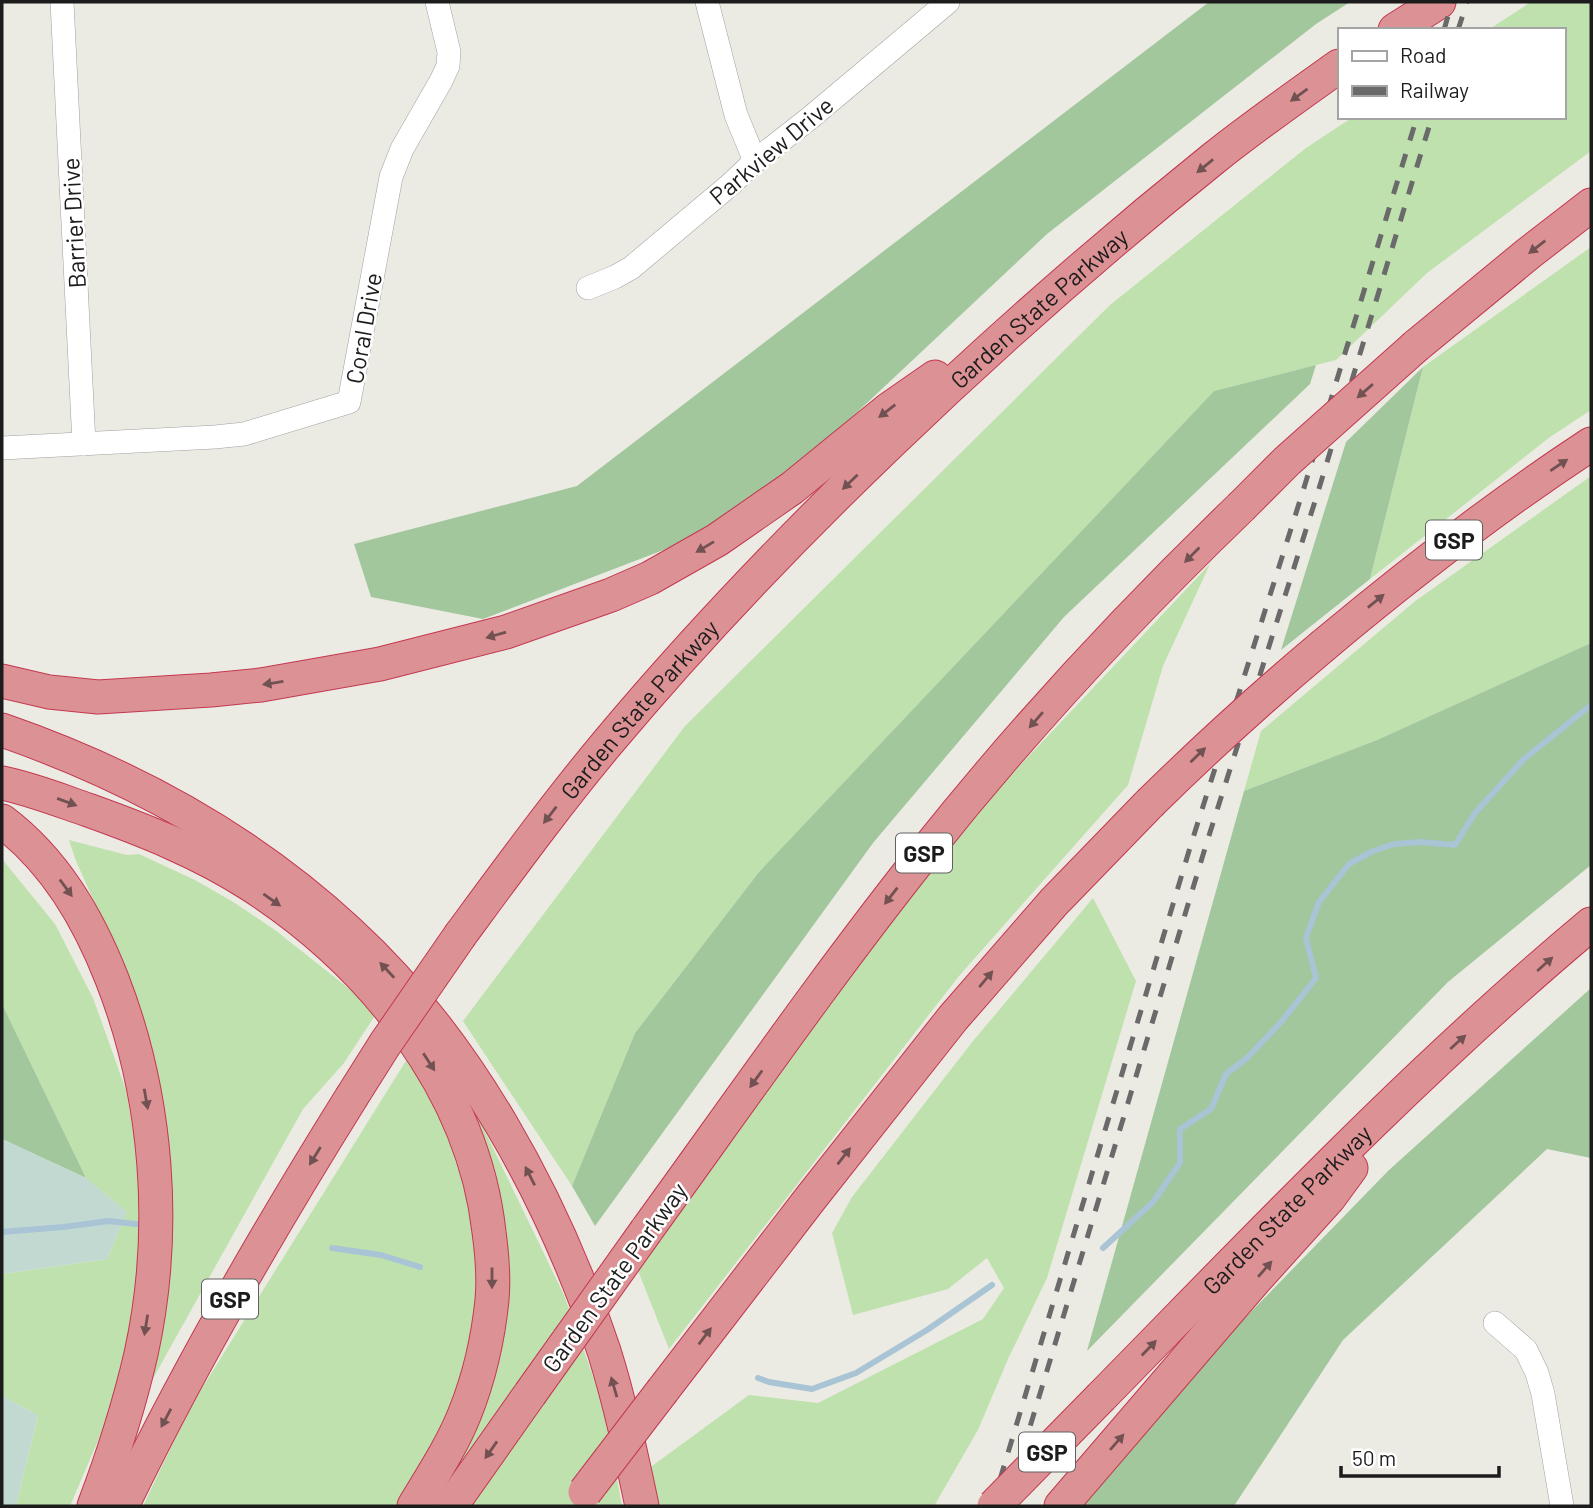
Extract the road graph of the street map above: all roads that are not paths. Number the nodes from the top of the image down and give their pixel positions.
1 (62, 2) edge
2 (437, 2) edge
3 (707, 2) edge
4 (948, 2) edge
5 (1438, 2) edge
6 (1398, 28) edge
7 (1338, 67) edge
8 (755, 161) junction
9 (1591, 205) edge
10 (588, 288) dead end
11 (1043, 302) junction
12 (84, 444) junction
13 (1591, 444) edge
14 (2, 448) edge
15 (2, 681) edge
16 (2, 730) edge
17 (2, 783) edge
18 (2, 821) edge
19 (1591, 924) edge
20 (1417, 1079) junction
21 (1494, 1323) dead end
22 (579, 1499) edge
23 (1067, 1500) edge
24 (642, 1505) edge
25 (94, 1506) edge
26 (122, 1506) edge
27 (414, 1506) edge
28 (452, 1506) edge
29 (994, 1506) edge
30 (1562, 1506) edge

1 - 12 street, Barrier Drive
2 - 12 street, Coral Drive
3 - 8 street
4 - 8 street, Parkview Drive
5 - 6 highway
7 -> 11 highway, Garden State Parkway / GSP
8 - 10 street, Parkview Drive
9 -> 28 highway, Garden State Parkway / GSP, bridge
11 -> 15 highway
11 -> 26 highway, Garden State Parkway / GSP, bridge
12 - 14 street, Coral Drive
22 -> 13 highway, GSP, bridge
24 -> 16 highway
17 -> 27 highway
18 -> 25 highway
20 -> 19 highway, Garden State Parkway / GSP
23 -> 20 highway
29 -> 20 highway, Garden State Parkway / GSP, bridge
21 - 30 street

